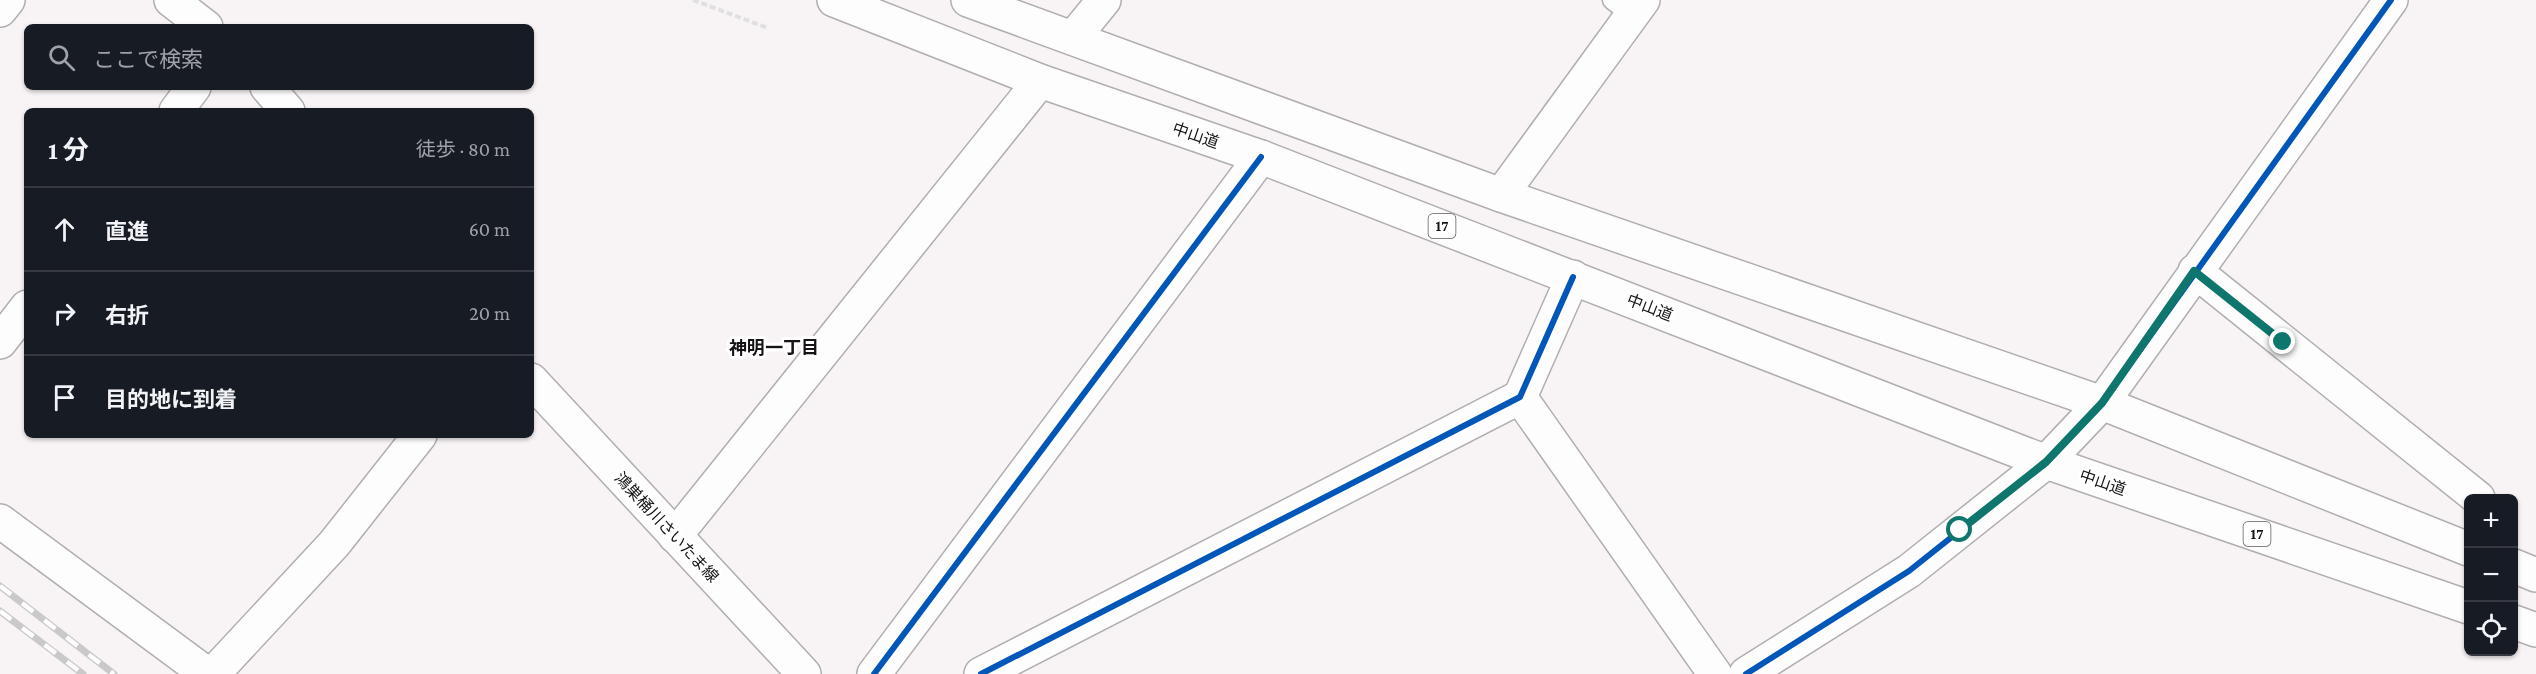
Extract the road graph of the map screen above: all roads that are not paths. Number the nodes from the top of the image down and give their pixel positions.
1 (8, 0) edge
2 (171, 0) edge
3 (834, 0) edge
4 (968, 0) edge
5 (1104, 0) edge
6 (2391, 0) edge
7 (1629, 5) edge
8 (0, 10) edge
9 (202, 24) edge
10 (1073, 38) junction
11 (1040, 81) junction
12 (192, 90) edge
13 (270, 90) edge
14 (178, 108) edge
15 (285, 108) edge
16 (1261, 157) junction
17 (1501, 195) junction
18 (2194, 271) junction
19 (1573, 277) junction
20 (24, 311) edge
21 (0, 342) edge
22 (534, 383) edge
23 (1520, 397) junction
24 (2102, 403) junction
25 (418, 438) edge
26 (2046, 462) junction
27 (2473, 494) edge
28 (0, 521) edge
29 (675, 536) junction
30 (2466, 548) edge
31 (2518, 568) edge
32 (2536, 575) edge
33 (2464, 605) edge
34 (2518, 623) edge
35 (2536, 630) edge
36 (207, 674) edge
37 (213, 674) edge
38 (804, 674) edge
39 (874, 674) edge
40 (981, 674) edge
41 (1715, 674) edge
42 (1746, 674) edge

1 - 8 main road
2 - 9 main road
3 - 11 main road, 中山道 / 17
4 - 10 main road
5 - 10 main road
6 - 18 main road
7 - 17 main road
10 - 17 main road
11 - 16 main road, 中山道 / 17
11 - 29 main road
12 - 14 main road
13 - 15 main road
16 - 19 main road, 中山道 / 17
16 - 39 main road
17 - 24 main road
18 - 24 main road
18 - 27 main road
19 - 23 main road
19 - 26 main road, 中山道 / 17
20 - 21 main road
22 - 29 main road, 鴻巣桶川さいたま線
23 - 40 main road
23 - 41 main road
24 - 26 main road
24 - 30 main road
25 - 37 main road
26 - 33 main road, 中山道 / 17
26 - 42 main road
28 - 36 main road
29 - 38 main road, 鴻巣桶川さいたま線
31 - 32 main road
34 - 35 main road

